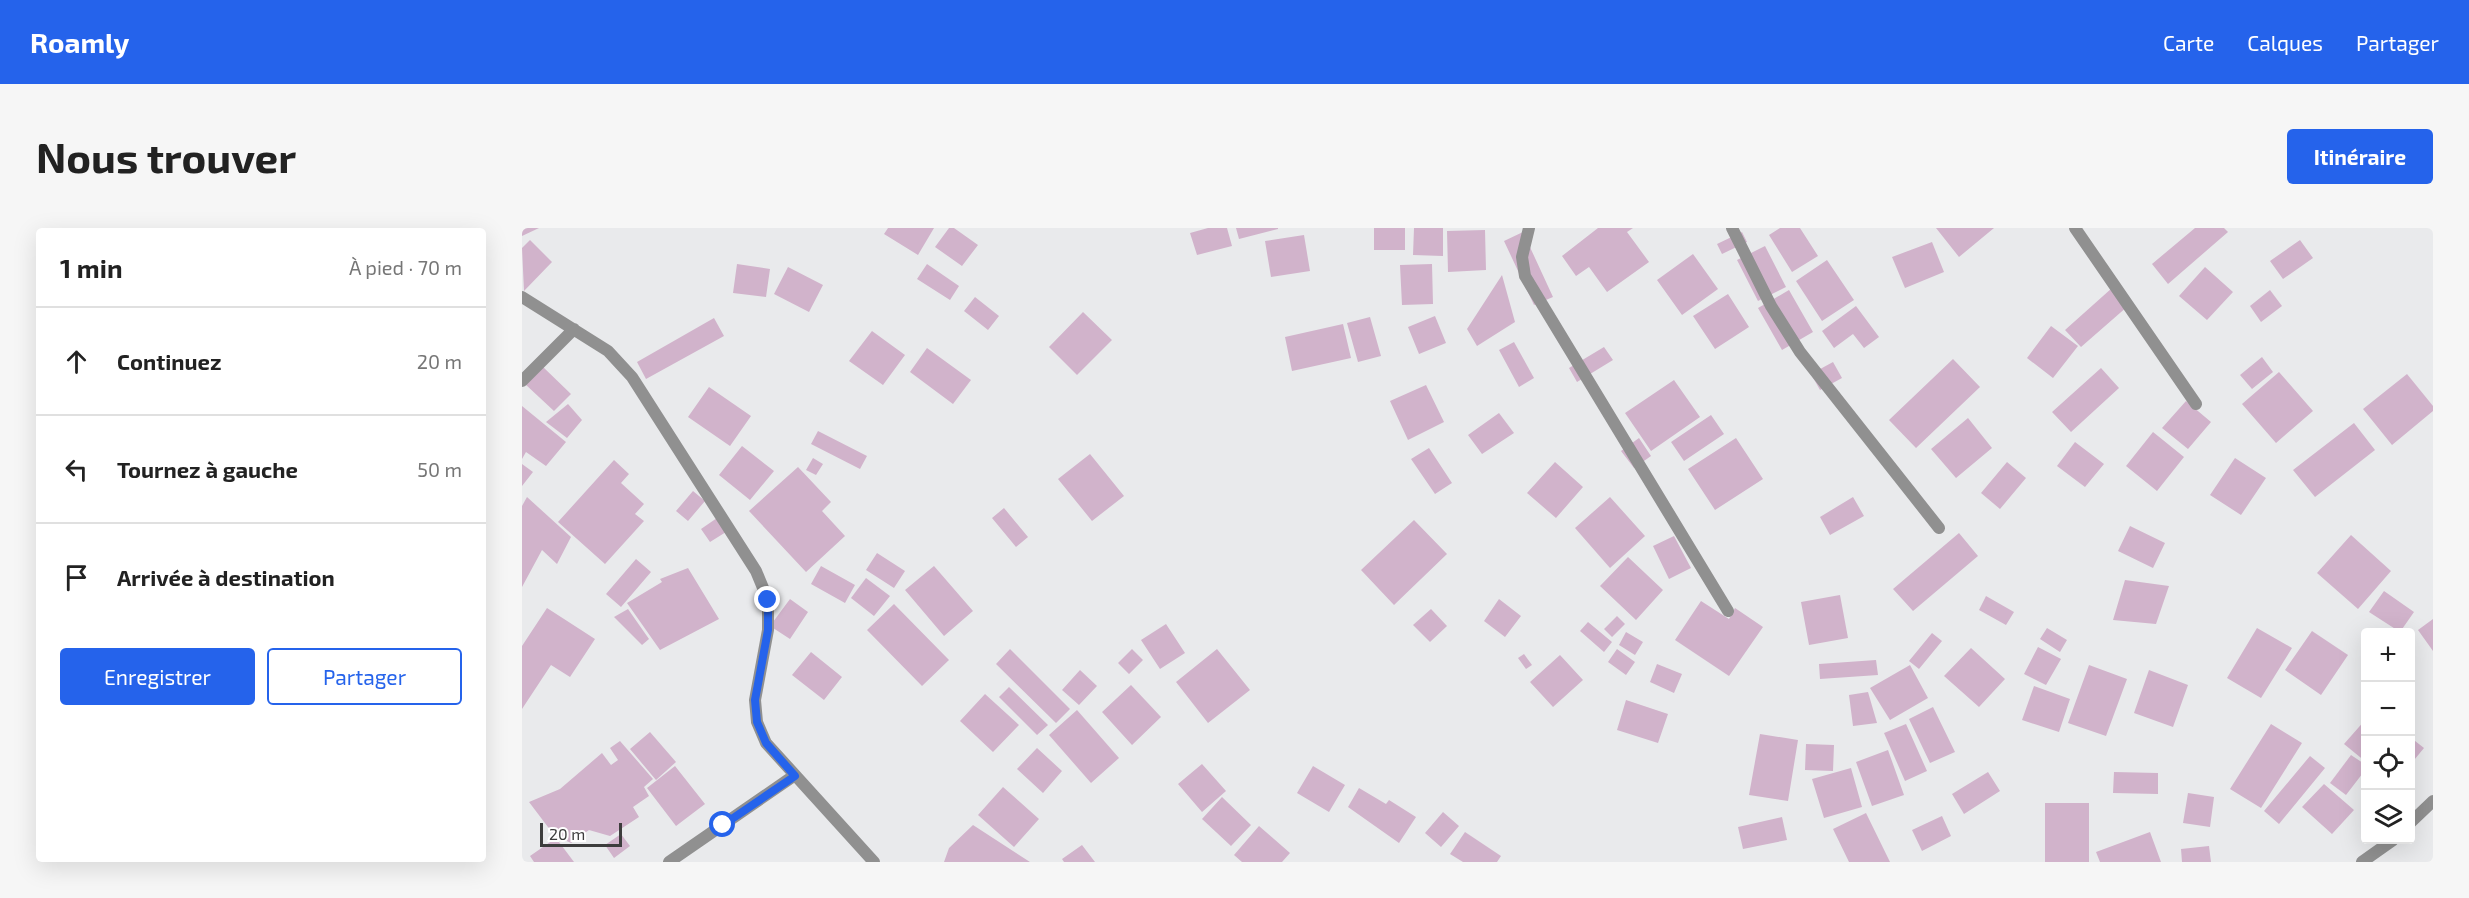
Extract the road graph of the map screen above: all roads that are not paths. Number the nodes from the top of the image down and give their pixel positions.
1 (1529, 228) edge
2 (1732, 228) edge
3 (2075, 228) edge
4 (522, 297) edge
5 (574, 329) junction
6 (522, 381) edge
7 (2196, 404) dead end
8 (1939, 528) dead end
9 (1728, 611) dead end
10 (795, 776) junction
11 (2433, 801) edge
12 (2415, 818) edge
13 (2387, 844) edge
14 (669, 862) edge
15 (874, 862) edge
16 (2362, 862) edge

1 - 9 street
2 - 8 street
3 - 7 street
4 - 5 street
5 - 6 street
5 - 10 street
10 - 14 street
10 - 15 street
11 - 12 street
13 - 16 street

